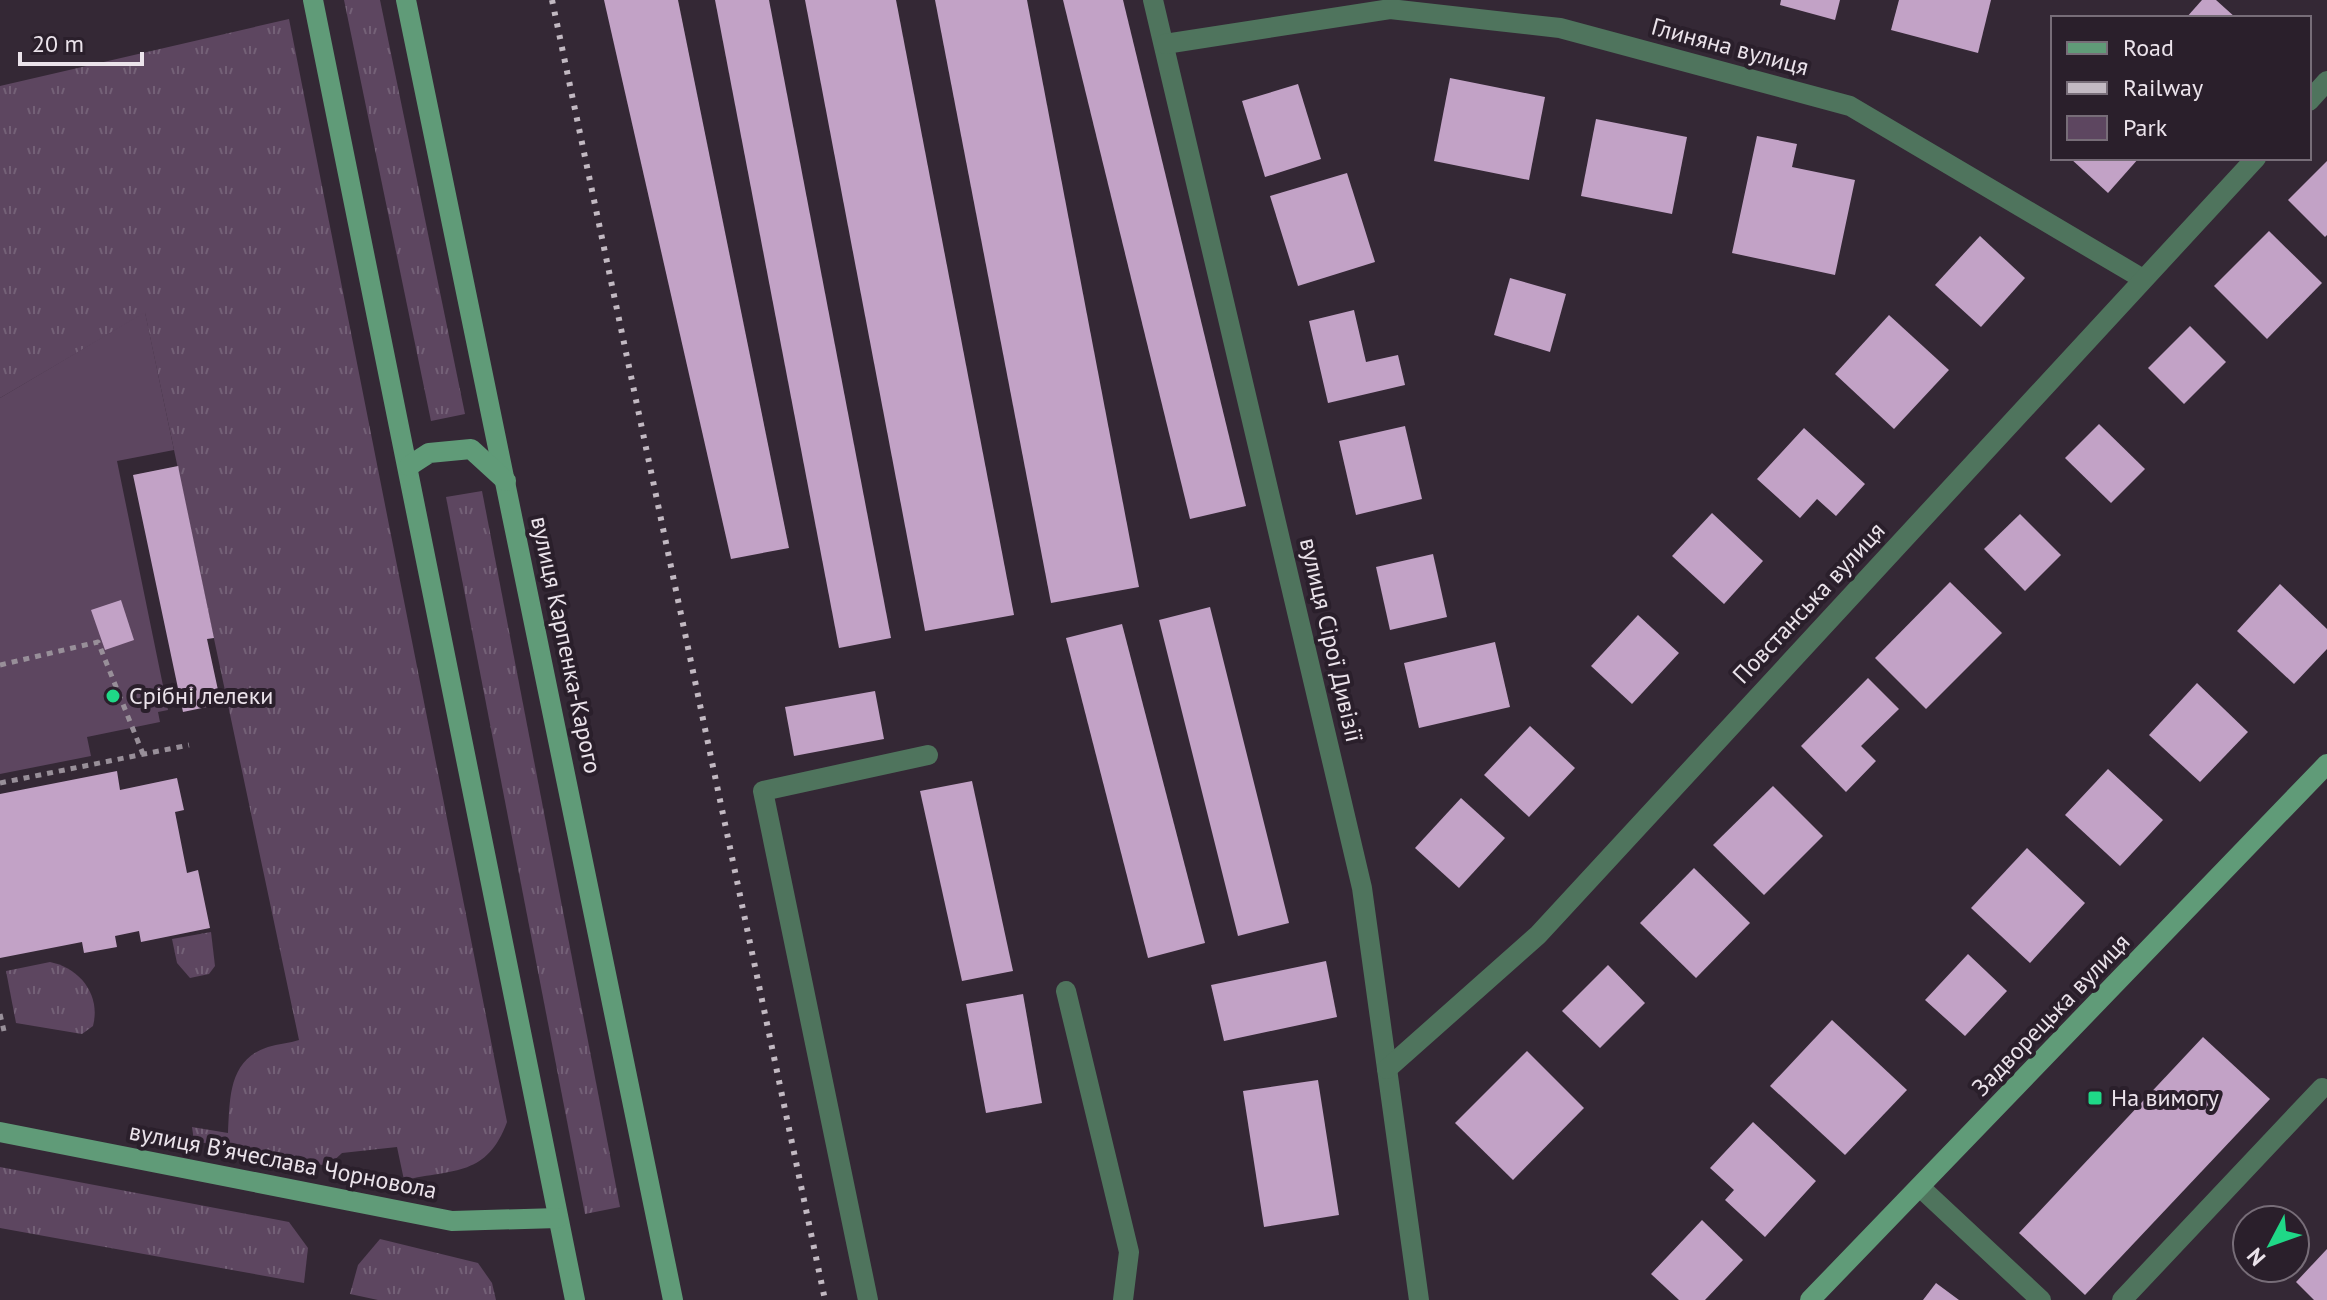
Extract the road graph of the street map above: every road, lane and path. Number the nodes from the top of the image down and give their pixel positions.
1 (313, 0) edge
2 (406, 0) edge
3 (1153, 0) edge
4 (1165, 44) junction
5 (2327, 81) edge
6 (2311, 99) edge
7 (2254, 160) edge
8 (2143, 279) junction
9 (409, 466) junction
10 (506, 481) junction
11 (0, 665) edge
12 (189, 745) dead end
13 (143, 754) junction
14 (928, 755) dead end
15 (2327, 764) edge
16 (0, 783) edge
17 (1066, 991) dead end
18 (0, 1014) edge
19 (4, 1031) dead end
20 (1387, 1069) junction
21 (2322, 1088) dead end
22 (0, 1132) edge
23 (1921, 1188) junction
24 (558, 1218) junction
25 (575, 1300) edge
26 (673, 1300) edge
27 (868, 1300) edge
28 (1123, 1300) edge
29 (1419, 1300) edge
30 (1810, 1300) edge
31 (2041, 1300) edge
32 (2122, 1300) edge

1 - 9 street
2 - 10 street, вулиця Карпенка-Карого
3 - 4 street, вулиця Сірої Дивізії
4 - 8 street, Глиняна вулиця
4 - 20 street, вулиця Сірої Дивізії
5 - 6 street
7 - 8 street, Повстанська вулиця
8 - 20 street, Повстанська вулиця
9 - 10 street
9 - 24 street
10 - 26 street, вулиця Карпенка-Карого
11 - 13 path
12 - 13 path
13 - 16 path
14 - 27 street
15 - 23 street, Задворецька вулиця
17 - 28 street
18 - 19 path
20 - 29 street, вулиця Сірої Дивізії
21 - 32 street
22 - 24 street, вулиця Вʼячеслава Чорновола
23 - 30 street, Задворецька вулиця
23 - 31 street
24 - 25 street

